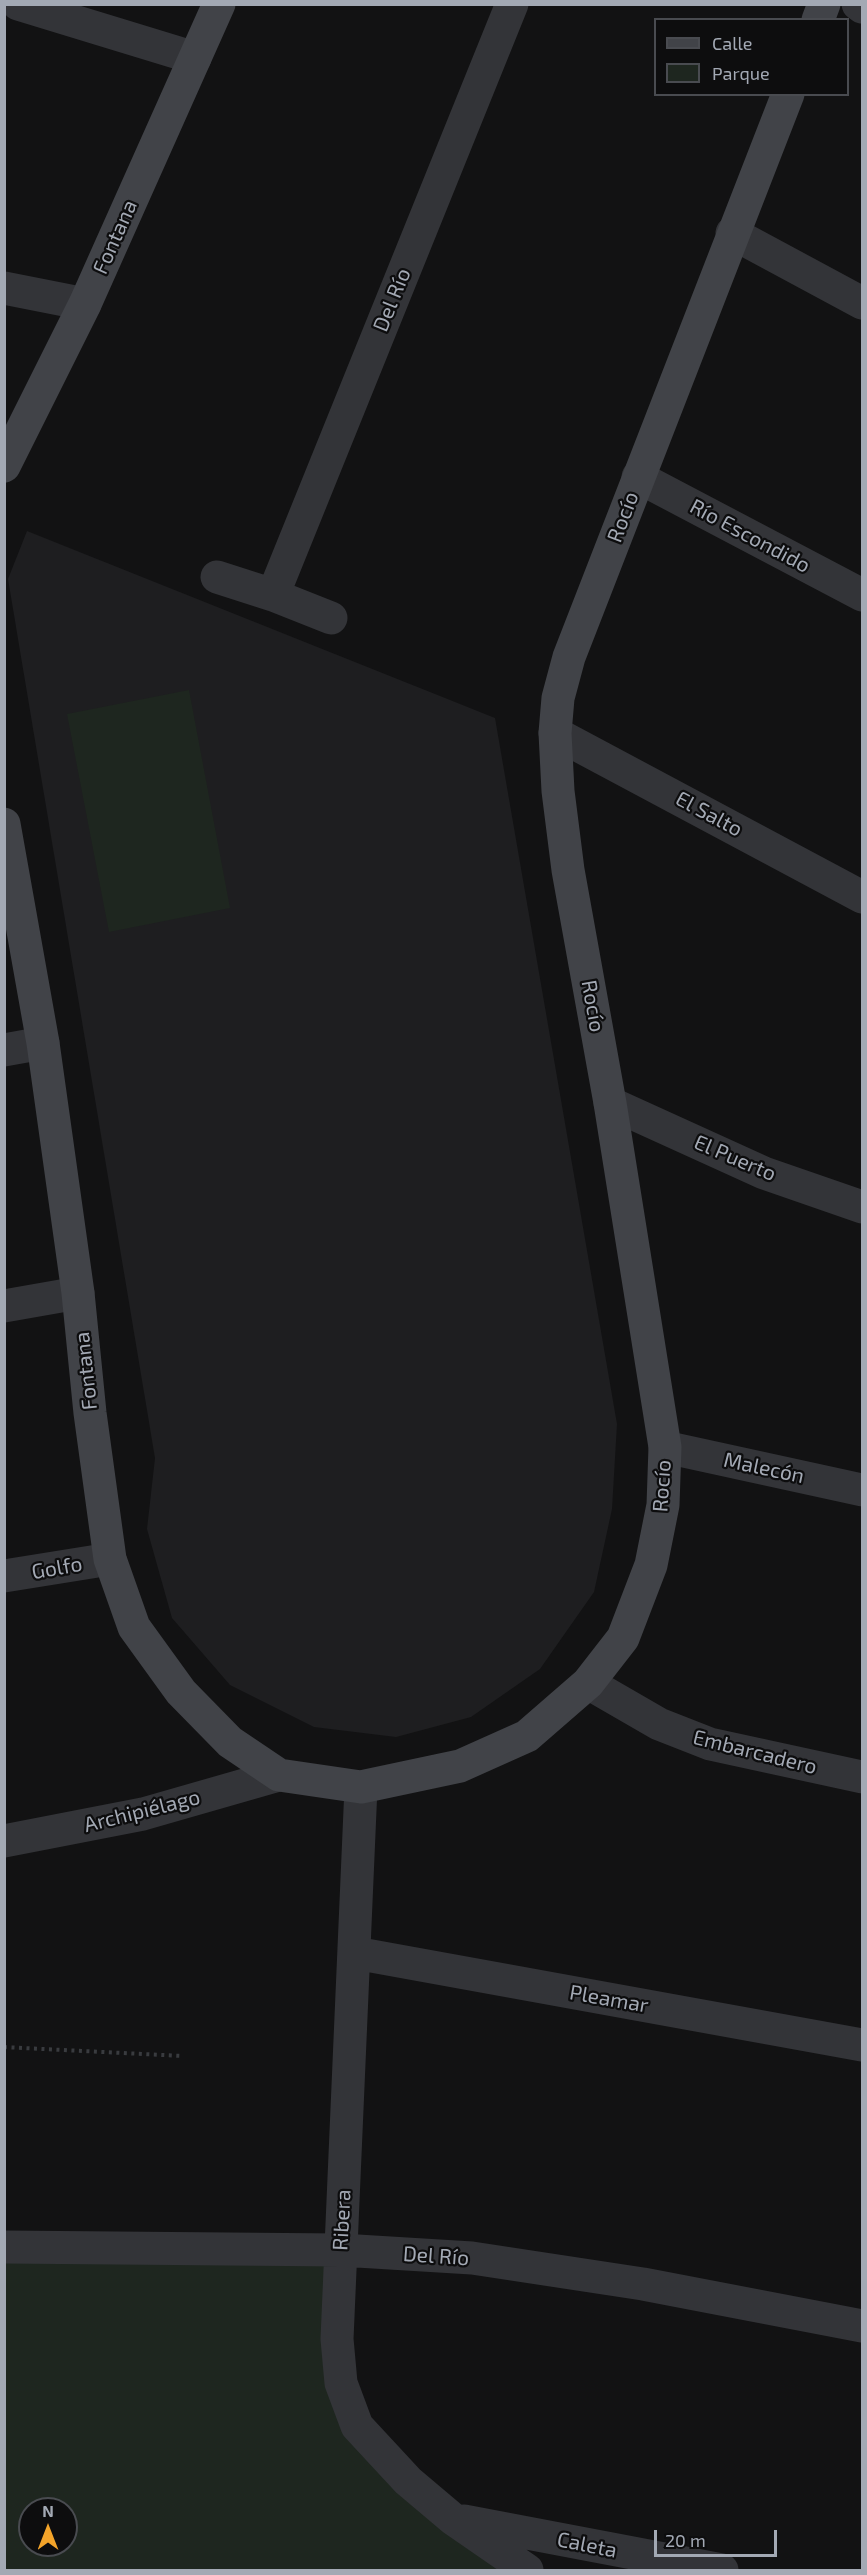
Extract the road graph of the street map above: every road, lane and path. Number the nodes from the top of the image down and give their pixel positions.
1 (18, 4) edge
2 (219, 4) edge
3 (512, 4) edge
4 (858, 4) edge
5 (862, 7) edge
6 (195, 58) junction
7 (787, 96) edge
8 (732, 233) junction
9 (4, 288) edge
10 (862, 303) edge
11 (85, 304) junction
12 (4, 466) edge
13 (638, 477) junction
14 (217, 577) dead end
15 (273, 595) junction
16 (862, 595) edge
17 (332, 618) dead end
18 (555, 733) junction
19 (4, 824) edge
20 (862, 897) edge
21 (43, 1043) junction
22 (4, 1050) edge
23 (610, 1103) junction
24 (862, 1207) edge
25 (78, 1293) junction
26 (4, 1306) edge
27 (665, 1447) junction
28 (862, 1490) edge
29 (110, 1559) junction
30 (4, 1576) edge
31 (588, 1683) junction
32 (279, 1775) junction
33 (862, 1777) edge
34 (361, 1787) junction
35 (4, 1841) edge
36 (355, 1953) junction
37 (862, 2045) edge
38 (4, 2047) edge
39 (182, 2056) dead end
40 (4, 2247) edge
41 (341, 2250) junction
42 (862, 2326) edge
43 (453, 2519) junction
44 (527, 2571) edge
45 (722, 2571) edge

1 - 6 street
2 - 6 street, Fontana
3 - 15 street, Del Río
4 - 5 street
6 - 11 street, Fontana
7 - 8 street, Rocío
8 - 10 street
8 - 13 street, Rocío
9 - 11 street
11 - 12 street, Fontana
13 - 16 street, Río Escondido
13 - 18 street, Rocío
14 - 15 street
15 - 17 street
18 - 20 street, El Salto
18 - 23 street, Rocío
19 - 21 street, Fontana
21 - 22 street
21 - 25 street, Fontana
23 - 24 street, El Puerto
23 - 27 street, Rocío
25 - 26 street
25 - 29 street, Fontana
27 - 28 street, Malecón
27 - 31 street, Rocío
29 - 30 street, Golfo
29 - 32 street, Fontana
31 - 33 street, Embarcadero
31 - 34 street, Rocío
32 - 34 street, Fontana
32 - 35 street, Archipiélago
34 - 36 street, Ribera
36 - 37 street, Pleamar
36 - 41 street, Ribera
38 - 39 path
40 - 41 street, Del Río
41 - 42 street, Del Río
41 - 43 street, Ribera
43 - 44 street, Ribera
43 - 45 street, Caleta

